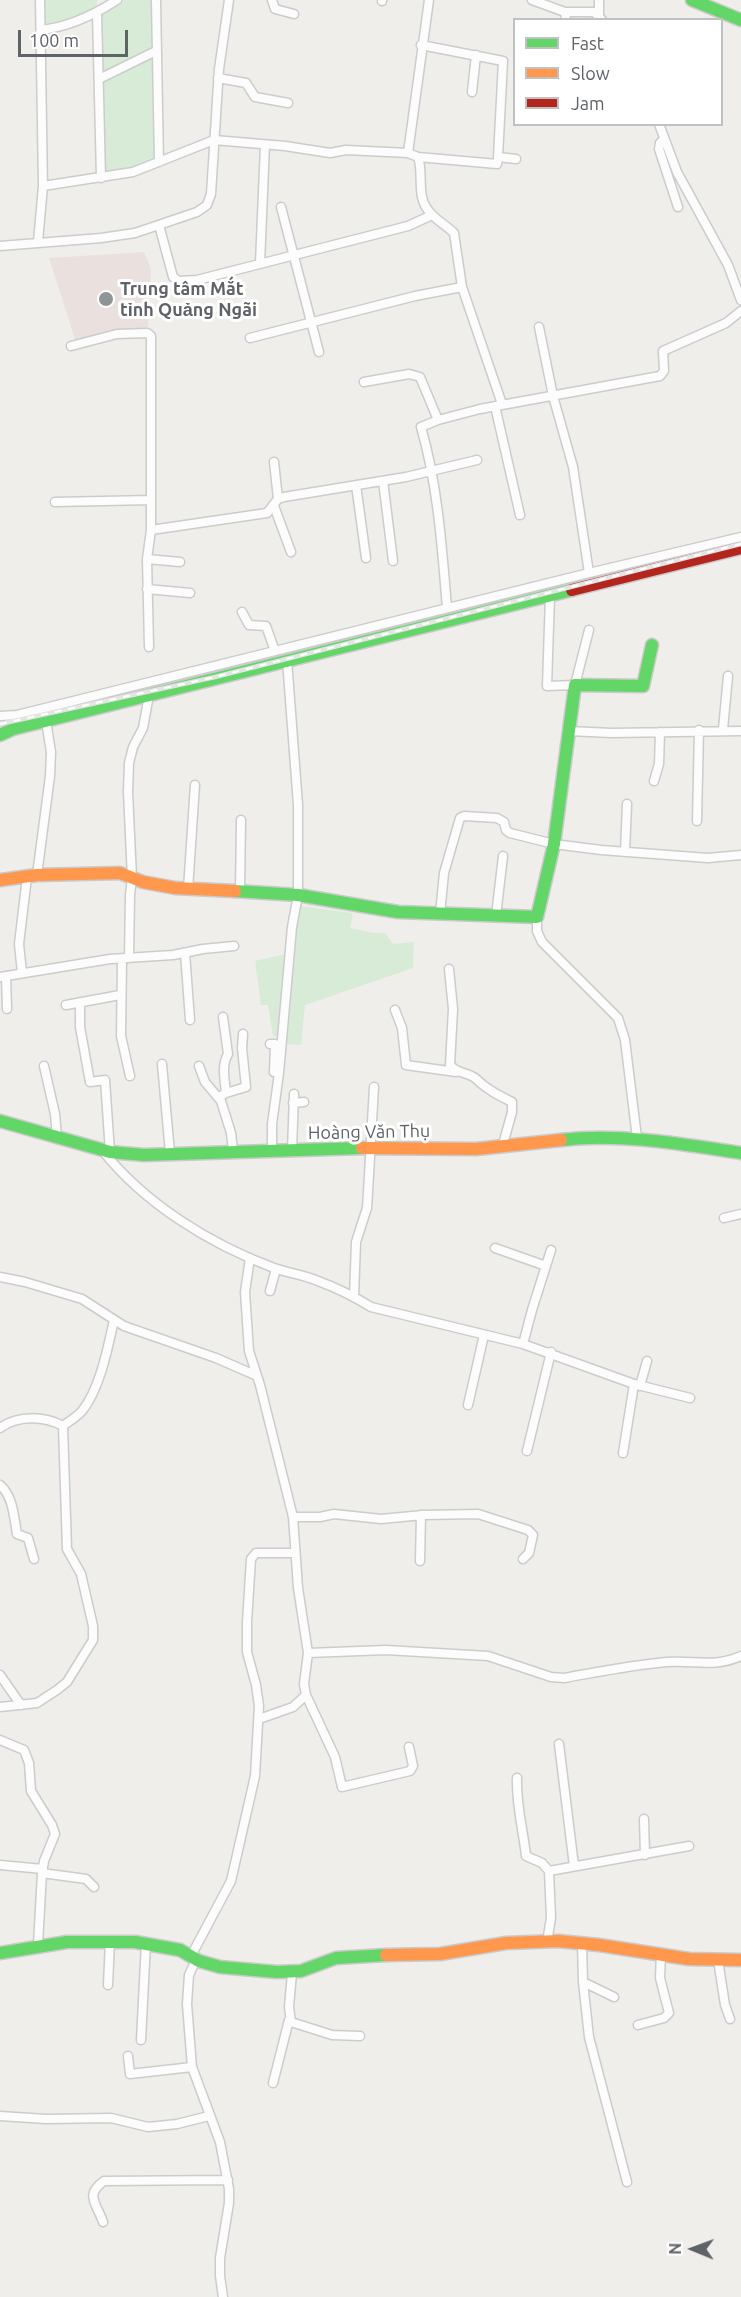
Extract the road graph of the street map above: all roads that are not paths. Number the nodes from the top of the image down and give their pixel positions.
1 (40, 0) edge
2 (117, 0) edge
3 (156, 0) edge
4 (229, 0) edge
5 (272, 0) edge
6 (429, 0) edge
7 (532, 0) edge
8 (599, 0) edge
9 (692, 0) edge
10 (97, 13) junction
11 (294, 14) dead end
12 (566, 16) edge
13 (601, 18) edge
14 (741, 20) edge
15 (41, 30) junction
16 (421, 45) junction
17 (156, 51) junction
18 (476, 55) junction
19 (218, 78) junction
20 (99, 79) junction
21 (472, 92) dead end
22 (288, 103) dead end
23 (660, 126) edge
24 (664, 139) junction
25 (214, 140) junction
26 (265, 145) junction
27 (408, 153) junction
28 (418, 157) junction
29 (498, 159) junction
30 (516, 159) dead end
31 (159, 162) junction
32 (101, 178) junction
33 (43, 186) junction
34 (281, 207) dead end
35 (678, 207) dead end
36 (432, 215) junction
37 (159, 225) junction
38 (38, 242) junction
39 (0, 246) edge
40 (294, 254) junction
41 (260, 263) junction
42 (462, 287) junction
43 (741, 300) edge
44 (740, 314) edge
45 (312, 324) junction
46 (539, 327) dead end
47 (250, 338) dead end
48 (71, 346) dead end
49 (319, 352) dead end
50 (364, 382) dead end
51 (553, 396) junction
52 (498, 405) junction
53 (438, 420) junction
54 (477, 460) dead end
55 (274, 462) dead end
56 (431, 470) junction
57 (383, 481) junction
58 (356, 485) junction
59 (151, 500) junction
60 (55, 502) dead end
61 (276, 503) junction
62 (520, 515) dead end
63 (151, 530) junction
64 (741, 537) edge
65 (741, 548) edge
66 (291, 552) dead end
67 (366, 558) dead end
68 (147, 559) junction
69 (393, 561) dead end
70 (180, 562) dead end
71 (589, 573) junction
72 (147, 589) junction
73 (190, 592) dead end
74 (550, 596) junction
75 (447, 608) junction
76 (242, 612) dead end
77 (590, 630) dead end
78 (652, 645) dead end
79 (149, 647) dead end
80 (275, 651) junction
81 (287, 660) junction
82 (728, 676) dead end
83 (575, 685) junction
84 (149, 696) junction
85 (0, 716) edge
86 (46, 721) junction
87 (723, 729) junction
88 (699, 730) junction
89 (568, 731) junction
90 (741, 731) edge
91 (660, 732) junction
92 (0, 735) edge
93 (654, 781) dead end
94 (195, 786) dead end
95 (627, 804) dead end
96 (241, 820) dead end
97 (697, 821) dead end
98 (554, 844) junction
99 (625, 852) junction
100 (741, 855) edge
101 (503, 856) dead end
102 (32, 876) junction
103 (132, 878) junction
104 (0, 880) edge
105 (189, 889) junction
106 (240, 891) junction
107 (298, 895) junction
108 (440, 914) junction
109 (496, 916) junction
110 (537, 917) junction
111 (234, 946) dead end
112 (185, 953) junction
113 (125, 959) junction
114 (449, 969) dead end
115 (22, 972) junction
116 (3, 976) edge
117 (120, 995) junction
118 (81, 1003) junction
119 (66, 1005) dead end
120 (7, 1009) dead end
121 (395, 1010) dead end
122 (223, 1017) dead end
123 (190, 1020) dead end
124 (243, 1034) dead end
125 (270, 1044) dead end
126 (162, 1064) dead end
127 (44, 1066) dead end
128 (199, 1066) dead end
129 (457, 1072) junction
130 (279, 1073) junction
131 (130, 1076) dead end
132 (374, 1087) dead end
133 (223, 1095) junction
134 (304, 1102) dead end
135 (1, 1123) edge
136 (57, 1137) junction
137 (637, 1138) junction
138 (371, 1148) junction
139 (502, 1148) junction
140 (106, 1150) junction
141 (272, 1150) junction
142 (292, 1150) junction
143 (233, 1151) junction
144 (170, 1153) junction
145 (741, 1153) edge
146 (741, 1214) edge
147 (724, 1218) dead end
148 (495, 1248) dead end
149 (551, 1250) dead end
150 (250, 1258) junction
151 (546, 1266) junction
152 (276, 1269) junction
153 (0, 1277) edge
154 (270, 1291) dead end
155 (354, 1297) junction
156 (114, 1320) junction
157 (484, 1335) junction
158 (523, 1344) junction
159 (550, 1352) junction
160 (646, 1361) dead end
161 (255, 1375) junction
162 (637, 1385) junction
163 (690, 1398) dead end
164 (468, 1405) dead end
165 (63, 1426) junction
166 (0, 1428) edge
167 (527, 1451) dead end
168 (623, 1453) dead end
169 (0, 1485) edge
170 (421, 1515) junction
171 (293, 1517) junction
172 (294, 1553) junction
173 (34, 1559) dead end
174 (523, 1559) dead end
175 (420, 1561) dead end
176 (308, 1653) junction
177 (741, 1656) edge
178 (0, 1675) edge
179 (306, 1695) junction
180 (21, 1705) junction
181 (0, 1707) edge
182 (259, 1719) junction
183 (0, 1740) edge
184 (559, 1744) dead end
185 (409, 1747) dead end
186 (517, 1778) dead end
187 (644, 1820) dead end
188 (688, 1846) dead end
189 (645, 1855) junction
190 (0, 1865) edge
191 (574, 1866) junction
192 (42, 1871) junction
193 (549, 1871) junction
194 (94, 1887) dead end
195 (110, 1941) junction
196 (547, 1942) junction
197 (146, 1943) junction
198 (582, 1943) junction
199 (38, 1944) junction
200 (0, 1953) edge
201 (661, 1953) junction
202 (194, 1958) junction
203 (718, 1960) junction
204 (741, 1960) edge
205 (292, 1973) junction
206 (583, 1982) junction
207 (108, 1985) dead end
208 (614, 1997) dead end
209 (730, 2019) dead end
210 (289, 2020) junction
211 (638, 2025) dead end
212 (360, 2036) dead end
213 (141, 2040) dead end
214 (128, 2056) dead end
215 (192, 2067) junction
216 (273, 2082) dead end
217 (0, 2116) edge
218 (209, 2116) junction
219 (228, 2180) junction
220 (627, 2182) dead end
221 (103, 2222) dead end
222 (223, 2297) edge

1 - 15 street
2 - 10 street
3 - 17 street
4 - 19 street
5 - 11 street
6 - 16 street
7 - 12 street
8 - 13 street
9 - 14 street
10 - 15 street
10 - 20 street
12 - 13 street
15 - 33 street
16 - 18 street
16 - 27 street
17 - 20 street
17 - 31 street
18 - 21 street
18 - 29 street
19 - 22 street
19 - 25 street
20 - 32 street
23 - 24 street
24 - 35 street
24 - 43 street
25 - 26 street
25 - 31 street
25 - 37 street
26 - 27 street
26 - 41 street
27 - 28 street
28 - 29 street
28 - 36 street
29 - 30 street
31 - 32 street
32 - 33 street
33 - 38 street
34 - 40 street
36 - 40 street
36 - 42 street
37 - 38 street
37 - 41 street
38 - 39 street
40 - 41 street
40 - 45 street
42 - 45 street
42 - 52 street
44 - 51 street
45 - 47 street
45 - 49 street
46 - 51 street
48 - 59 street
50 - 53 street
51 - 52 street
51 - 71 street
52 - 53 street
52 - 62 street
53 - 56 street
54 - 56 street
55 - 61 street
56 - 57 street
56 - 75 street
57 - 58 street
57 - 69 street
58 - 61 street
58 - 67 street
59 - 60 street
59 - 63 street
61 - 63 street
61 - 66 street
63 - 68 street
64 - 71 street
65 - 74 street
68 - 70 street
68 - 72 street
71 - 75 street
72 - 73 street
72 - 79 street
74 - 81 street
74 - 83 street
75 - 80 street
76 - 80 street
77 - 83 street
78 - 83 street
80 - 85 street
81 - 84 street
81 - 107 street
82 - 87 street
83 - 89 street
84 - 86 street
84 - 103 street
86 - 92 street
86 - 102 street
87 - 88 street
87 - 90 street
88 - 91 street
88 - 97 street
89 - 91 street
89 - 98 street
91 - 93 street
94 - 105 street
95 - 99 street
96 - 106 street
98 - 99 street
98 - 108 street
98 - 110 street
99 - 100 street
101 - 109 street
102 - 103 street
102 - 104 street
102 - 115 street
103 - 105 street
103 - 113 street
105 - 106 street
106 - 107 street
107 - 108 street
107 - 130 street
108 - 109 street
109 - 110 street
110 - 137 street
111 - 112 street
112 - 113 street
112 - 123 street
113 - 115 street
113 - 117 street
114 - 129 street
115 - 116 street
116 - 120 street
117 - 118 street
117 - 131 street
118 - 119 street
118 - 140 street
121 - 129 street
122 - 133 street
124 - 133 street
125 - 130 street
126 - 144 street
127 - 136 street
128 - 133 street
129 - 139 street
130 - 141 street
132 - 138 street
133 - 143 street
134 - 142 street
135 - 136 street, Hoàng Văn Thụ
136 - 140 street, Hoàng Văn Thụ
137 - 139 street, Hoàng Văn Thụ
137 - 145 street, Hoàng Văn Thụ
138 - 139 street, Hoàng Văn Thụ
138 - 142 street, Hoàng Văn Thụ
138 - 155 street
140 - 144 street, Hoàng Văn Thụ
140 - 150 street
141 - 142 street, Hoàng Văn Thụ
141 - 143 street, Hoàng Văn Thụ
143 - 144 street, Hoàng Văn Thụ
146 - 147 street
148 - 151 street
149 - 151 street
150 - 152 street
150 - 161 street
151 - 158 street
152 - 154 street
152 - 155 street
153 - 156 street
155 - 157 street
156 - 161 street
156 - 165 street
157 - 158 street
157 - 164 street
158 - 159 street
159 - 162 street
159 - 167 street
160 - 162 street
161 - 171 street
162 - 163 street
162 - 168 street
165 - 166 street
165 - 180 street
169 - 173 street
170 - 171 street
170 - 174 street
170 - 175 street
171 - 172 street
172 - 176 street
172 - 182 street
176 - 177 street
176 - 179 street
178 - 180 street
179 - 182 street
179 - 185 street
180 - 181 street
182 - 202 street
183 - 192 street
184 - 191 street
186 - 193 street
187 - 189 street
188 - 189 street
189 - 191 street
190 - 192 street
191 - 193 street
192 - 194 street
192 - 199 street
193 - 196 street
195 - 197 street
195 - 199 street
195 - 207 street
196 - 198 street
196 - 205 street
197 - 202 street
197 - 213 street
198 - 201 street
198 - 206 street
199 - 200 street
201 - 203 street
201 - 211 street
202 - 205 street
202 - 215 street
203 - 204 street
203 - 209 street
205 - 210 street
206 - 208 street
206 - 220 street
210 - 212 street
210 - 216 street
214 - 215 street
215 - 218 street
217 - 218 street
218 - 219 street
219 - 221 street
219 - 222 street

